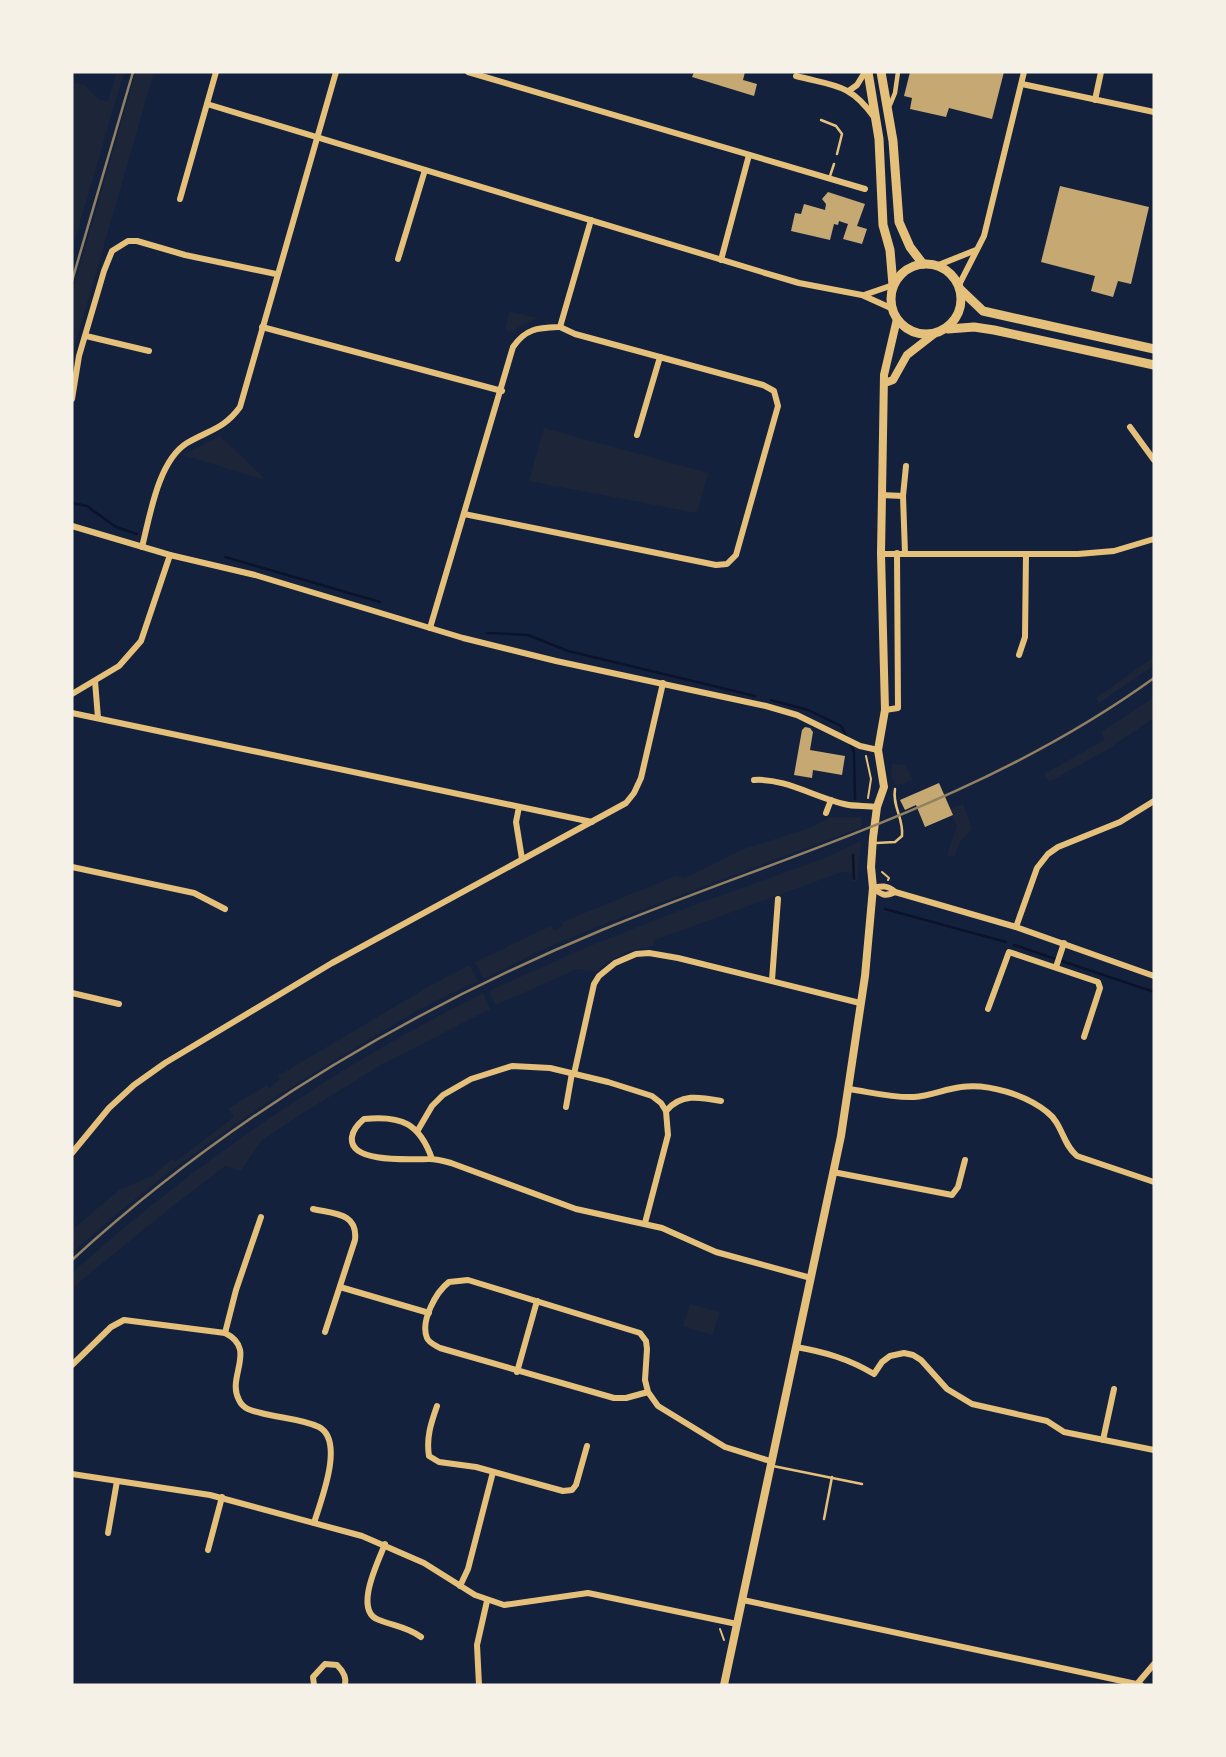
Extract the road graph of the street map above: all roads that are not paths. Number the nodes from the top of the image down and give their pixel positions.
1 (216, 72) edge
2 (336, 72) edge
3 (468, 72) edge
4 (867, 72) edge
5 (881, 72) edge
6 (898, 72) edge
7 (1024, 72) edge
8 (1101, 72) edge
9 (490, 75) edge
10 (796, 76) dead end
11 (1022, 84) junction
12 (850, 90) junction
13 (1095, 100) junction
14 (207, 104) junction
15 (888, 107) junction
16 (1154, 112) edge
17 (821, 120) dead end
18 (876, 120) junction
19 (317, 137) junction
20 (837, 154) dead end
21 (749, 155) junction
22 (834, 164) dead end
23 (425, 170) junction
24 (998, 177) junction
25 (829, 179) junction
26 (1007, 179) dead end
27 (864, 189) dead end
28 (180, 199) dead end
29 (591, 220) junction
30 (976, 250) junction
31 (398, 259) dead end
32 (721, 260) junction
33 (923, 264) junction
34 (936, 266) junction
35 (276, 274) junction
36 (893, 285) junction
37 (960, 287) junction
38 (862, 295) junction
39 (895, 314) junction
40 (262, 327) junction
41 (560, 327) junction
42 (948, 329) junction
43 (934, 334) junction
44 (86, 336) junction
45 (1154, 349) edge
46 (149, 351) dead end
47 (660, 357) junction
48 (1154, 365) edge
49 (886, 383) junction
50 (502, 391) junction
51 (72, 398) edge
52 (1130, 426) dead end
53 (637, 435) dead end
54 (1154, 460) edge
55 (906, 466) dead end
56 (881, 495) junction
57 (903, 496) junction
58 (464, 514) junction
59 (72, 526) edge
60 (1154, 539) edge
61 (142, 547) junction
62 (901, 553) junction
63 (881, 554) junction
64 (1026, 554) junction
65 (170, 555) junction
66 (430, 628) junction
67 (1019, 655) dead end
68 (95, 681) junction
69 (663, 683) junction
70 (72, 694) edge
71 (885, 710) junction
72 (72, 713) edge
73 (98, 718) junction
74 (878, 750) junction
75 (754, 780) dead end
76 (895, 789) dead end
77 (831, 800) junction
78 (1154, 801) edge
79 (519, 807) junction
80 (877, 807) junction
81 (825, 813) dead end
82 (592, 822) junction
83 (873, 843) junction
84 (522, 859) junction
85 (72, 867) edge
86 (873, 888) junction
87 (778, 899) dead end
88 (225, 909) dead end
89 (1016, 927) junction
90 (1064, 943) junction
91 (1057, 965) junction
92 (1154, 976) edge
93 (772, 980) junction
94 (72, 993) edge
95 (860, 1003) junction
96 (119, 1004) dead end
97 (988, 1009) dead end
98 (1084, 1037) dead end
99 (573, 1074) junction
100 (849, 1089) junction
101 (721, 1101) dead end
102 (566, 1107) dead end
103 (666, 1111) junction
104 (418, 1129) junction
105 (72, 1153) edge
106 (432, 1159) junction
107 (965, 1160) dead end
108 (834, 1172) junction
109 (1154, 1182) edge
110 (313, 1209) dead end
111 (261, 1217) dead end
112 (645, 1223) junction
113 (811, 1278) junction
114 (340, 1287) junction
115 (537, 1301) junction
116 (429, 1313) junction
117 (325, 1332) dead end
118 (225, 1333) junction
119 (796, 1347) junction
120 (72, 1365) edge
121 (517, 1371) junction
122 (1114, 1389) dead end
123 (648, 1392) junction
124 (437, 1406) dead end
125 (1103, 1440) junction
126 (587, 1446) dead end
127 (1154, 1451) edge
128 (770, 1463) junction
129 (493, 1472) junction
130 (72, 1474) edge
131 (832, 1477) junction
132 (117, 1481) junction
133 (862, 1484) dead end
134 (222, 1497) junction
135 (824, 1518) dead end
136 (314, 1523) junction
137 (108, 1533) dead end
138 (385, 1545) junction
139 (208, 1550) dead end
140 (460, 1586) junction
141 (743, 1600) junction
142 (487, 1601) junction
143 (737, 1624) junction
144 (421, 1637) dead end
145 (1154, 1664) edge
146 (314, 1685) edge
147 (345, 1685) edge
148 (479, 1685) edge
149 (724, 1685) edge
150 (1139, 1685) edge

1 - 14 street
2 - 19 street
3 - 9 street
4 - 12 street
4 - 18 main road
5 - 15 main road
6 - 15 street
7 - 11 street
8 - 13 street
9 - 21 street
10 - 12 street
11 - 13 street
11 - 24 street
12 - 18 street
13 - 16 street
14 - 19 street
14 - 28 street
15 - 33 main road
17 - 20 lane
18 - 36 main road
19 - 23 street
19 - 35 street
21 - 25 street
21 - 32 street
22 - 25 lane
23 - 29 street
23 - 31 street
24 - 26 street
24 - 30 street
25 - 27 street
29 - 32 street
29 - 41 street
30 - 34 street
30 - 37 street
32 - 38 street
33 - 34 main road
33 - 36 main road
34 - 37 main road
35 - 40 street
35 - 44 street
36 - 38 street
36 - 39 main road
37 - 42 main road
37 - 45 main road
38 - 39 street
39 - 43 main road
39 - 49 main road
40 - 50 street
40 - 61 street
41 - 47 street
41 - 50 street
42 - 43 main road
42 - 48 main road
43 - 49 main road
44 - 46 street
44 - 51 street
47 - 53 street
47 - 58 street
49 - 56 main road
50 - 58 street
52 - 54 street
55 - 57 street
56 - 57 street
56 - 63 main road
57 - 62 street
58 - 66 street
59 - 61 street
60 - 64 street
61 - 65 street
62 - 63 street
62 - 64 street
62 - 71 street
63 - 71 main road
64 - 67 street
65 - 66 street
65 - 68 street
66 - 69 street
68 - 70 street
68 - 73 street
69 - 74 street
69 - 82 street
71 - 74 main road
72 - 73 street
73 - 79 street
74 - 80 main road
75 - 77 street
76 - 83 lane
77 - 80 street
77 - 81 street
78 - 89 street
79 - 82 street
79 - 84 street
80 - 83 main road
82 - 84 street
83 - 86 main road
84 - 105 street
85 - 88 street
86 - 89 street
86 - 95 main road
87 - 93 street
89 - 90 street
90 - 91 street
90 - 92 street
91 - 97 street
91 - 98 street
93 - 95 street
93 - 99 street
94 - 96 street
95 - 100 main road
99 - 102 street
99 - 103 street
99 - 104 street
100 - 108 main road
100 - 109 street
101 - 103 street
103 - 112 street
104 - 106 street
104 - 106 street
106 - 112 street
107 - 108 street
108 - 113 main road
110 - 114 street
111 - 118 street
112 - 113 street
113 - 119 main road
114 - 116 street
114 - 117 street
115 - 116 street
115 - 121 street
115 - 123 street
116 - 121 street
118 - 120 street
118 - 136 street
119 - 125 street
119 - 128 main road
121 - 123 street
122 - 125 street
123 - 128 street
124 - 129 street
125 - 127 street
126 - 129 street
128 - 131 lane
128 - 141 main road
129 - 140 street
130 - 132 street
131 - 133 lane
131 - 135 lane
132 - 134 street
132 - 137 street
134 - 136 street
134 - 139 street
136 - 138 street
138 - 140 street
138 - 144 street
140 - 142 street
141 - 143 main road
141 - 150 street
142 - 143 street
142 - 148 street
143 - 149 main road
145 - 150 street
146 - 147 street

